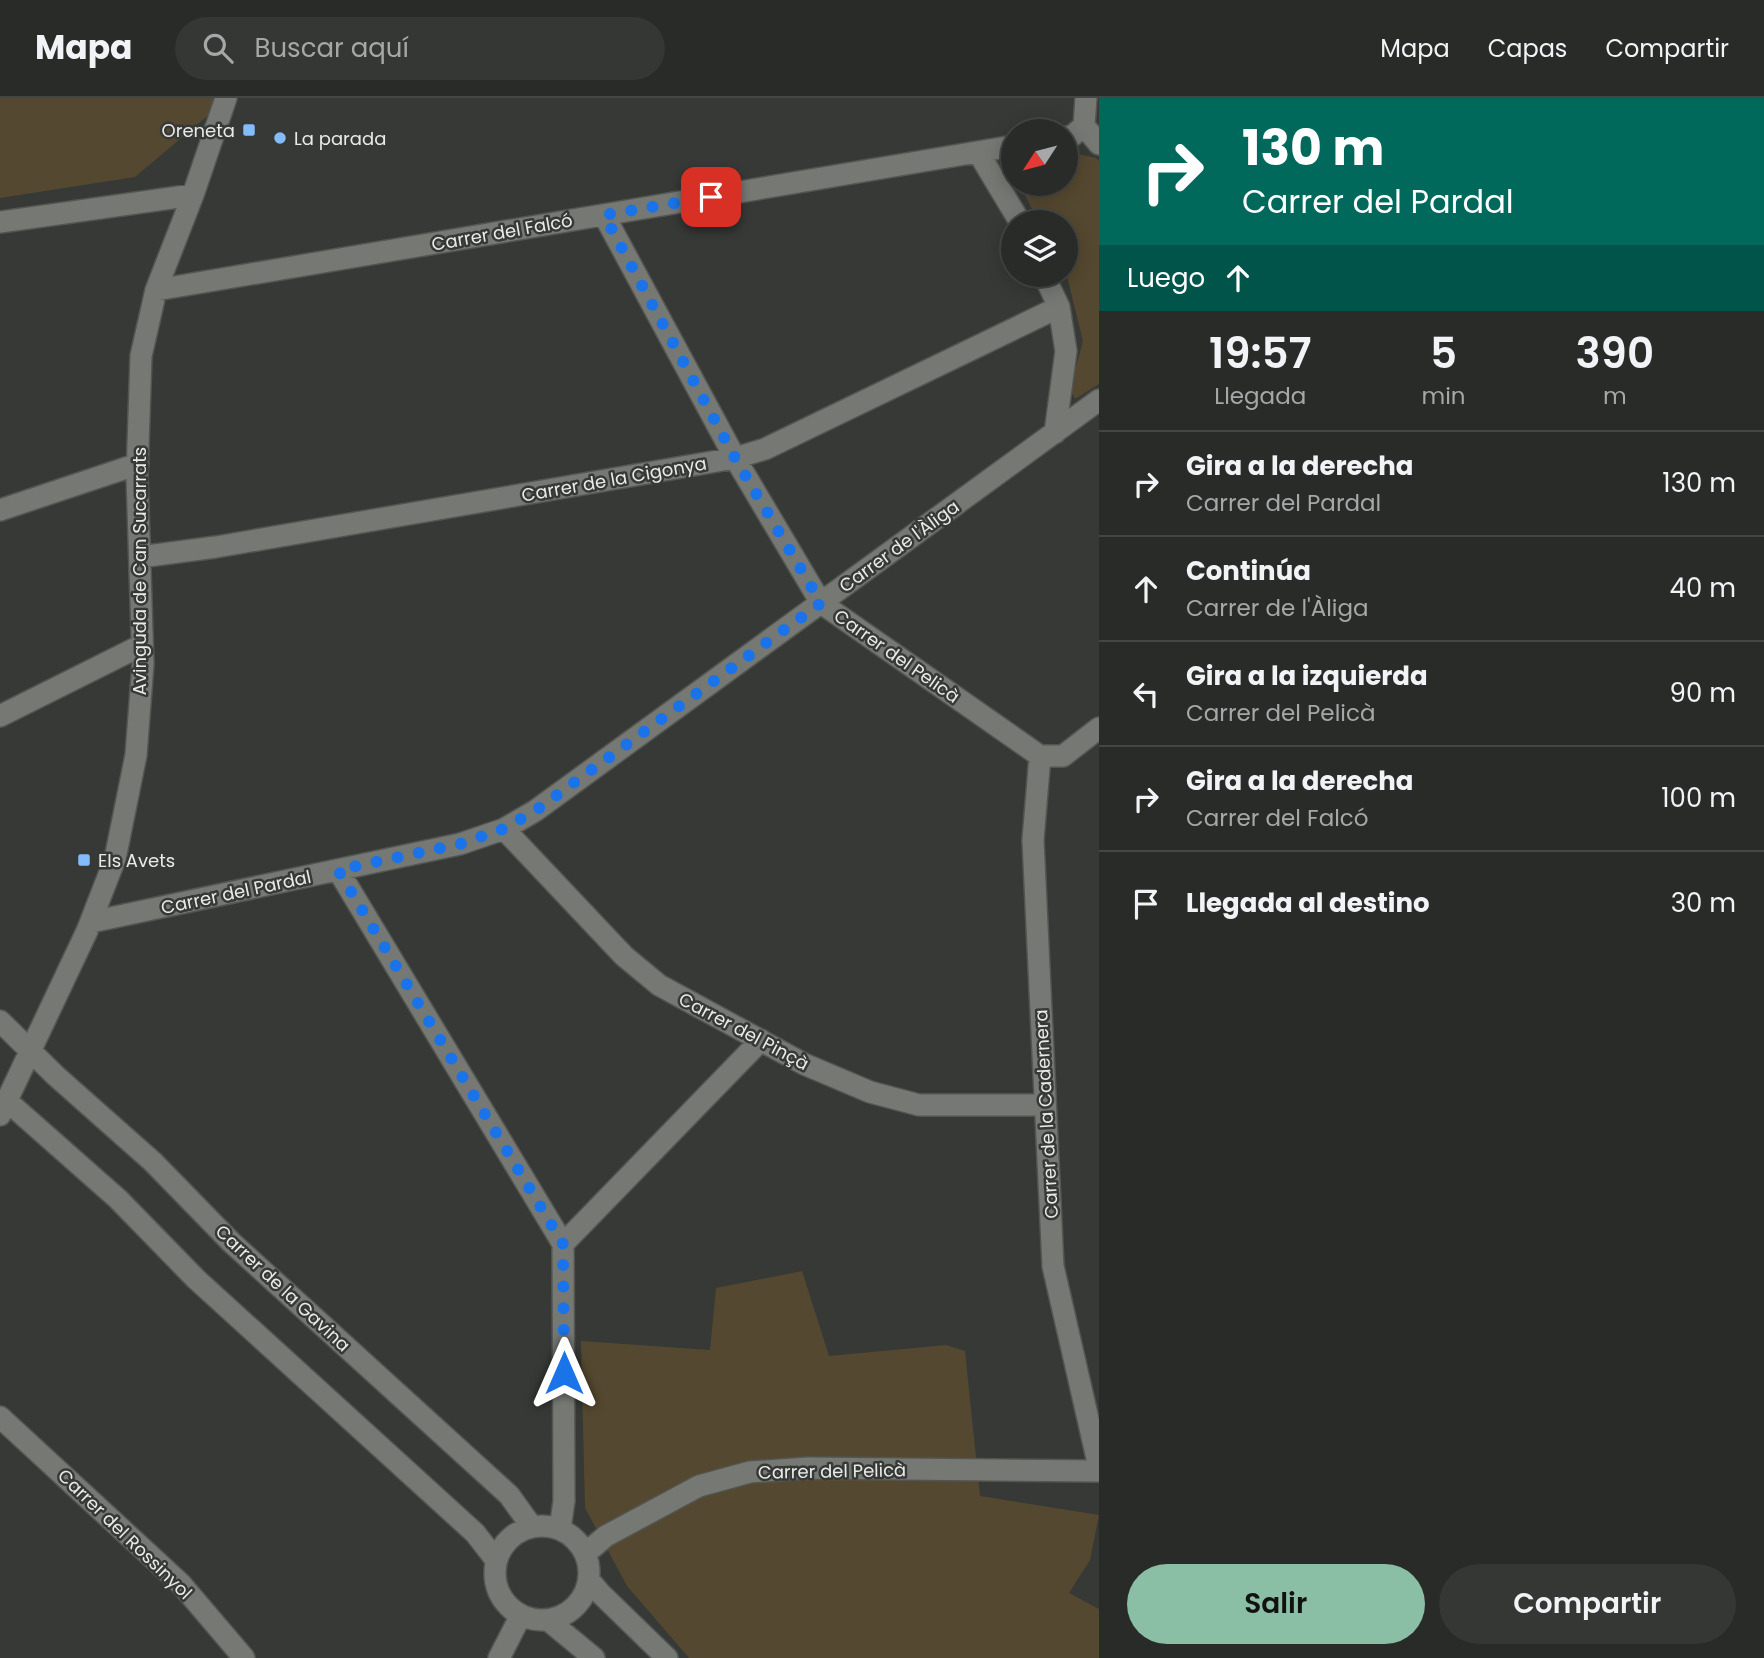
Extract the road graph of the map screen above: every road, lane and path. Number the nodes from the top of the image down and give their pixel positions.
1 (226, 98) edge
2 (1086, 98) edge
3 (1084, 126) junction
4 (1078, 131) edge
5 (1099, 144) edge
6 (1001, 148) edge
7 (978, 152) junction
8 (193, 195) junction
9 (1014, 210) edge
10 (604, 215) junction
11 (0, 222) edge
12 (1050, 287) edge
13 (156, 290) junction
14 (1059, 307) junction
15 (1099, 400) edge
16 (1055, 433) junction
17 (735, 458) junction
18 (138, 464) junction
19 (0, 510) edge
20 (140, 557) junction
21 (821, 603) junction
22 (142, 645) junction
23 (0, 716) edge
24 (1099, 728) edge
25 (1040, 756) junction
26 (503, 829) junction
27 (338, 870) junction
28 (91, 922) junction
29 (0, 1021) edge
30 (761, 1040) junction
31 (31, 1050) junction
32 (1045, 1105) junction
33 (4, 1108) edge
34 (563, 1244) junction
35 (0, 1417) edge
36 (1099, 1469) edge
37 (532, 1527) junction
38 (560, 1529) junction
39 (586, 1553) junction
40 (496, 1560) junction
41 (589, 1580) junction
42 (521, 1615) junction
43 (548, 1620) junction
44 (243, 1658) edge
45 (499, 1658) edge
46 (594, 1658) edge
47 (667, 1658) edge

1 - 8 street, Avinguda de Can Sucarrats
2 - 3 street
3 - 4 street
3 - 5 street
6 - 7 street, Carrer del Falcó
7 - 9 street
7 - 10 street, Carrer del Falcó
8 - 11 street
8 - 13 street, Avinguda de Can Sucarrats
10 - 13 street, Carrer del Falcó
10 - 17 street, Carrer del Pelicà
12 - 14 street
13 - 18 street, Avinguda de Can Sucarrats
14 - 16 street
14 - 17 street, Carrer de la Cigonya
15 - 16 street, Carrer de l'Àliga
16 - 21 street, Carrer de l'Àliga
17 - 20 street, Carrer de la Cigonya
17 - 21 street, Carrer del Pelicà
18 - 19 street
18 - 20 street, Avinguda de Can Sucarrats
20 - 22 street, Avinguda de Can Sucarrats
21 - 25 street, Carrer del Pelicà
21 - 26 street, Carrer de l'Àliga
22 - 23 street
22 - 28 street, Avinguda de Can Sucarrats
24 - 25 street
25 - 32 street, Carrer de la Cadernera
26 - 27 street, Carrer del Pardal
26 - 30 street, Carrer del Pinçà
27 - 28 street, Carrer del Pardal
27 - 34 street
28 - 31 street, Avinguda de Can Sucarrats
29 - 31 street, Carrer de la Gavina
30 - 32 street, Carrer del Pinçà
30 - 34 street
31 - 33 street, Avinguda de Can Sucarrats
31 - 37 street, Carrer de la Gavina
32 - 36 street, Carrer de la Cadernera
33 - 40 street
34 - 38 street
35 - 44 street, Carrer del Rossinyol
36 - 39 street, Carrer del Pelicà
37 - 38 street
37 - 40 street
38 - 39 street
39 - 41 street
40 - 42 street
41 - 43 street
41 - 47 street
42 - 43 street
42 - 45 street
43 - 46 street

